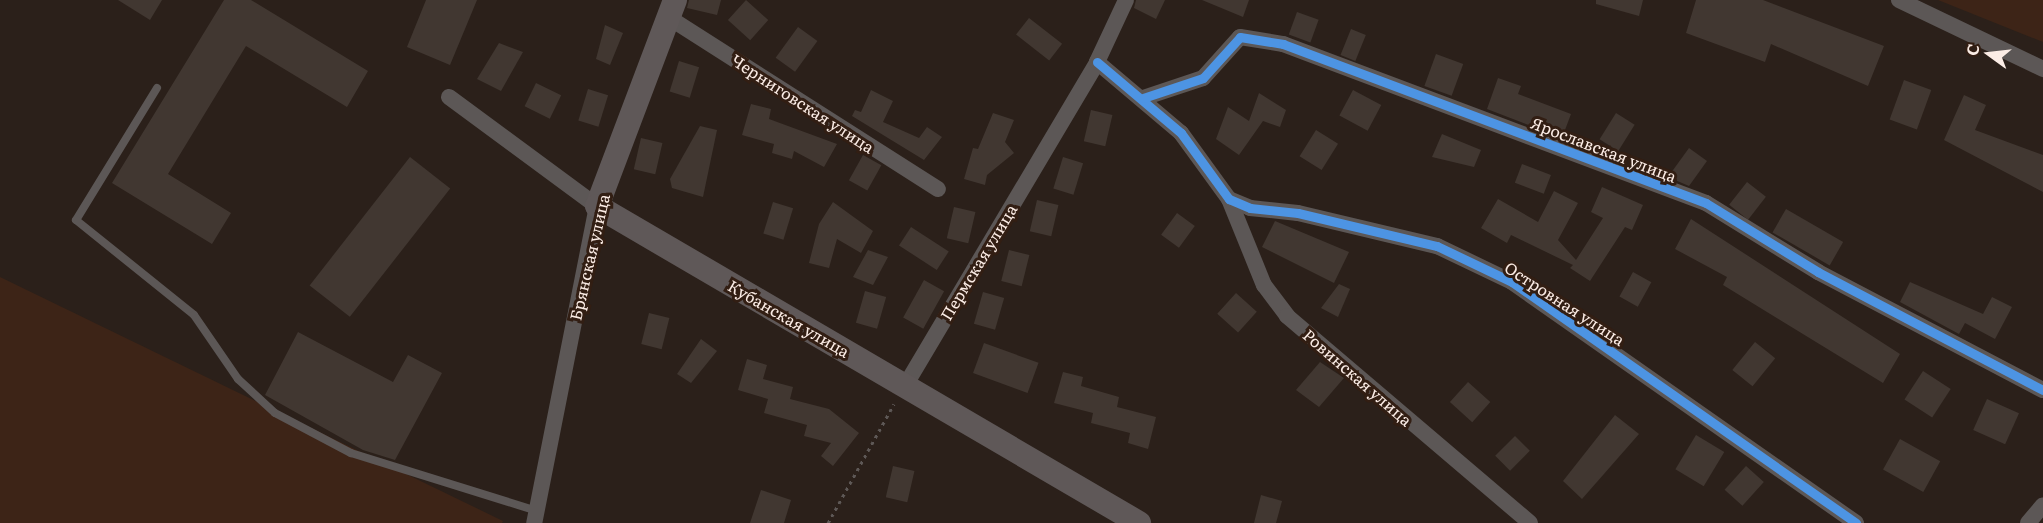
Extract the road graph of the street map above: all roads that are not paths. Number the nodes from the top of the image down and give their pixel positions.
1 (1126, 0) edge
2 (1899, 0) edge
3 (672, 8) edge
4 (1097, 62) junction
5 (2043, 69) edge
6 (157, 88) dead end
7 (449, 97) dead end
8 (1143, 98) junction
9 (938, 189) dead end
10 (1229, 199) junction
11 (597, 206) junction
12 (905, 386) junction
13 (2043, 390) edge
14 (2043, 505) edge
15 (535, 517) edge
16 (1139, 523) edge
17 (1530, 523) edge
18 (1856, 523) edge
19 (2028, 523) edge

1 - 4 street, Пермская улица
2 - 5 street
3 - 9 street, Черниговская улица
3 - 11 street, Брянская улица
4 - 8 street
4 - 12 street, Пермская улица
6 - 15 lane
7 - 11 street, Кубанская улица
8 - 10 street
8 - 13 street, Ярославская улица
10 - 17 street, Ровинская улица
10 - 18 street, Островная улица
11 - 12 street, Кубанская улица
11 - 15 street, Брянская улица
12 - 16 street, Кубанская улица
14 - 19 street

